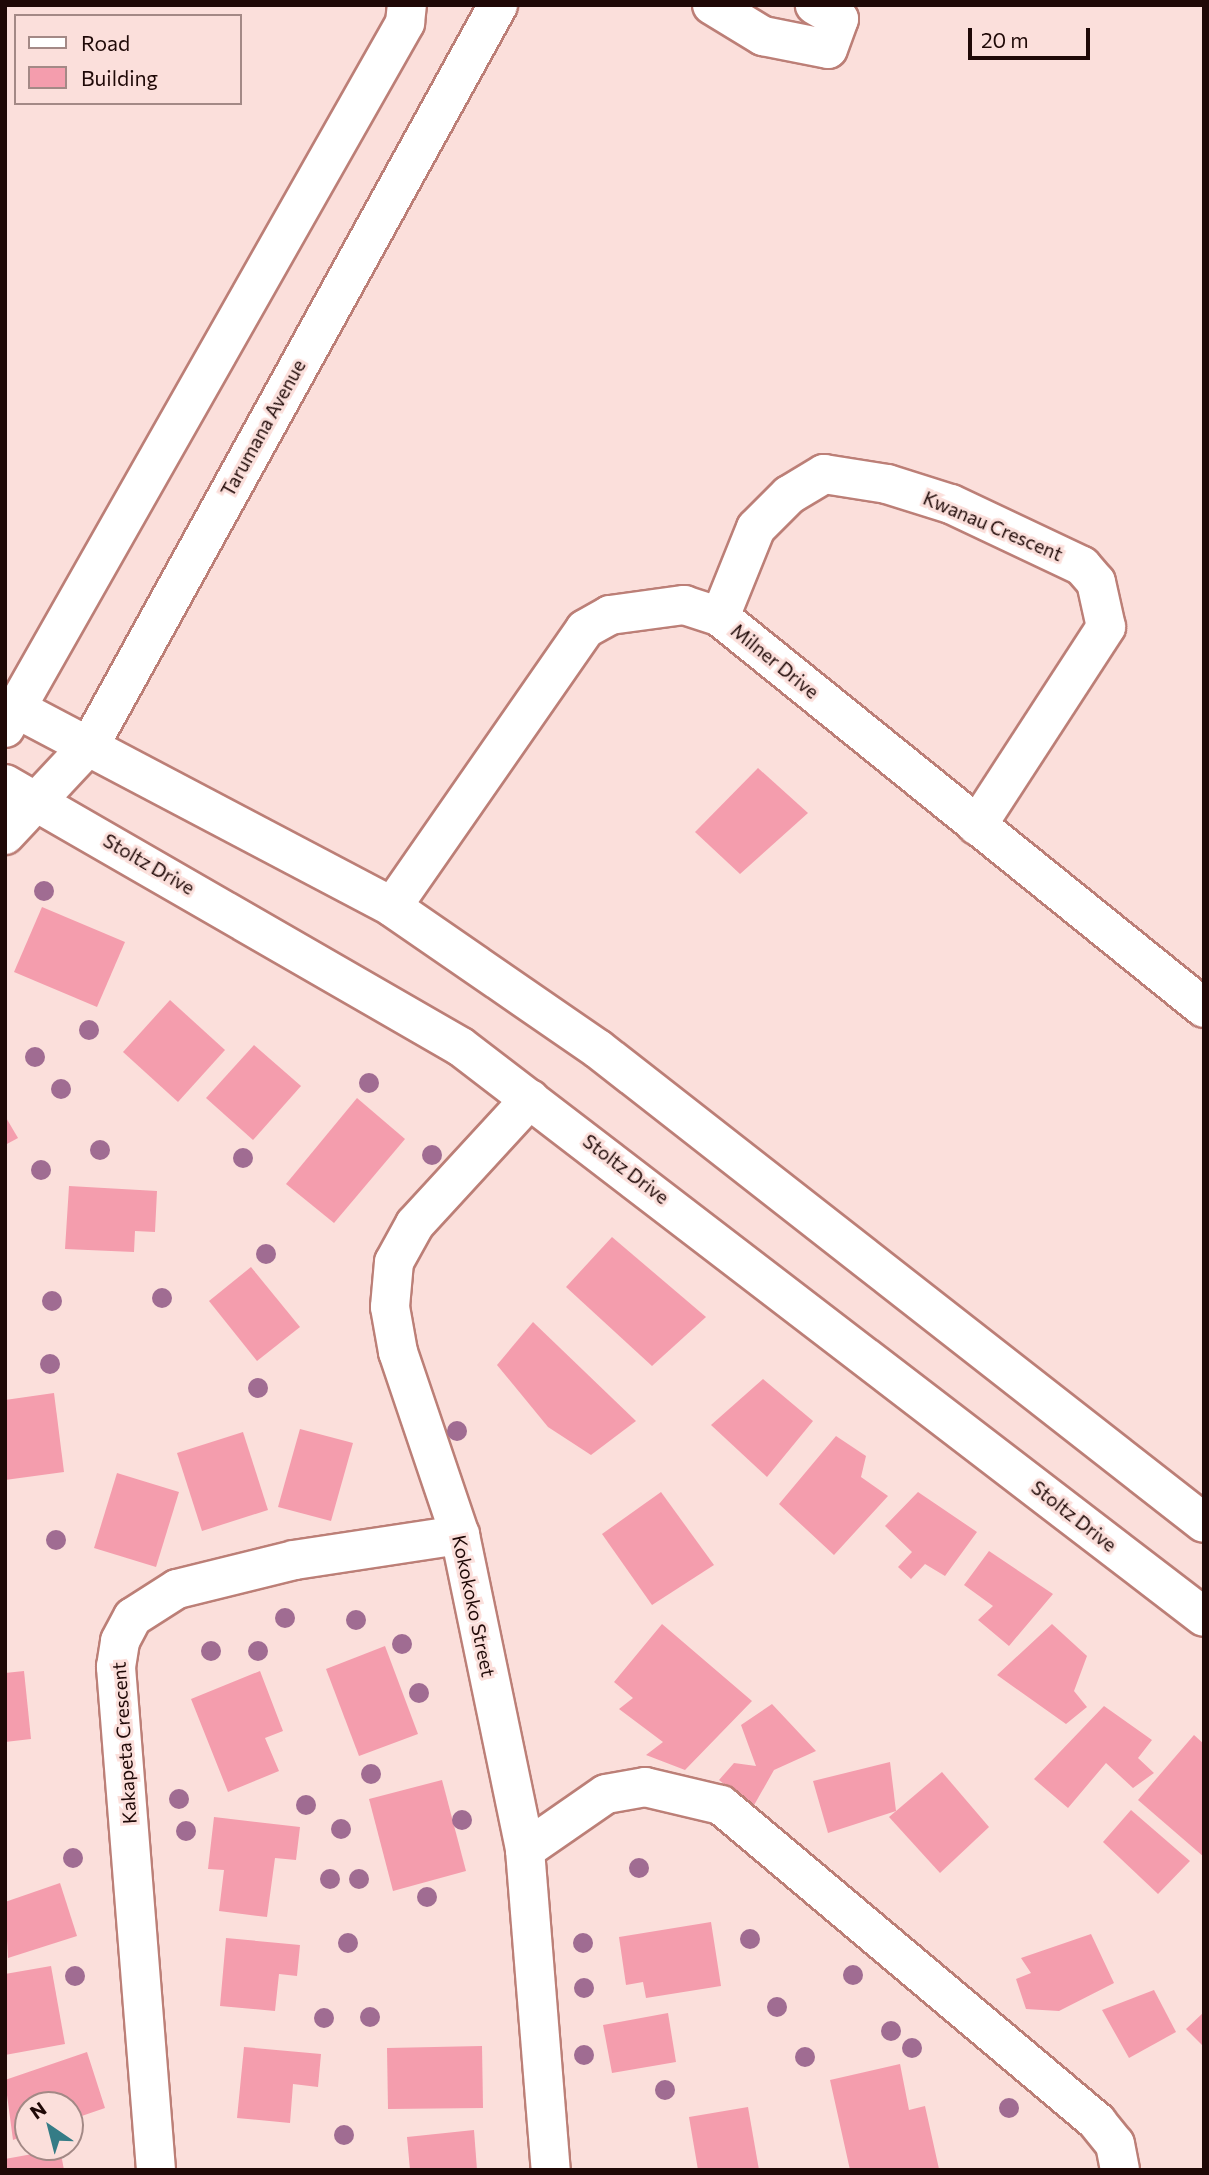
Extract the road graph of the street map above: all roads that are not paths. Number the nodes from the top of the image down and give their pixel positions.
1 (407, 5) edge
2 (498, 5) edge
3 (712, 5) edge
4 (815, 5) edge
5 (720, 617) junction
6 (12, 719) edge
7 (91, 743) junction
8 (20, 795) edge
9 (977, 826) junction
10 (5, 835) edge
11 (392, 907) junction
12 (1204, 1008) edge
13 (530, 1099) junction
14 (1204, 1523) edge
15 (460, 1535) junction
16 (1204, 1617) edge
17 (525, 1850) junction
18 (156, 2170) edge
19 (551, 2170) edge
20 (1120, 2170) edge

1 - 6 street
2 - 7 street, Tarumana Avenue
3 - 4 street
5 - 9 street, Milner Drive
5 - 9 street, Kwanau Crescent
5 - 11 street, Milner Drive
6 - 7 street
7 - 8 street, Tarumana Avenue
7 - 11 street
8 - 10 street, Tarumana Avenue
8 - 13 street, Stoltz Drive
9 - 12 street, Milner Drive
11 - 14 street
13 - 15 street, Kokokoko Street
13 - 16 street, Stoltz Drive
15 - 17 street, Kokokoko Street
15 - 18 street, Kakapeta Crescent
17 - 19 street, Kokokoko Street
17 - 20 street

